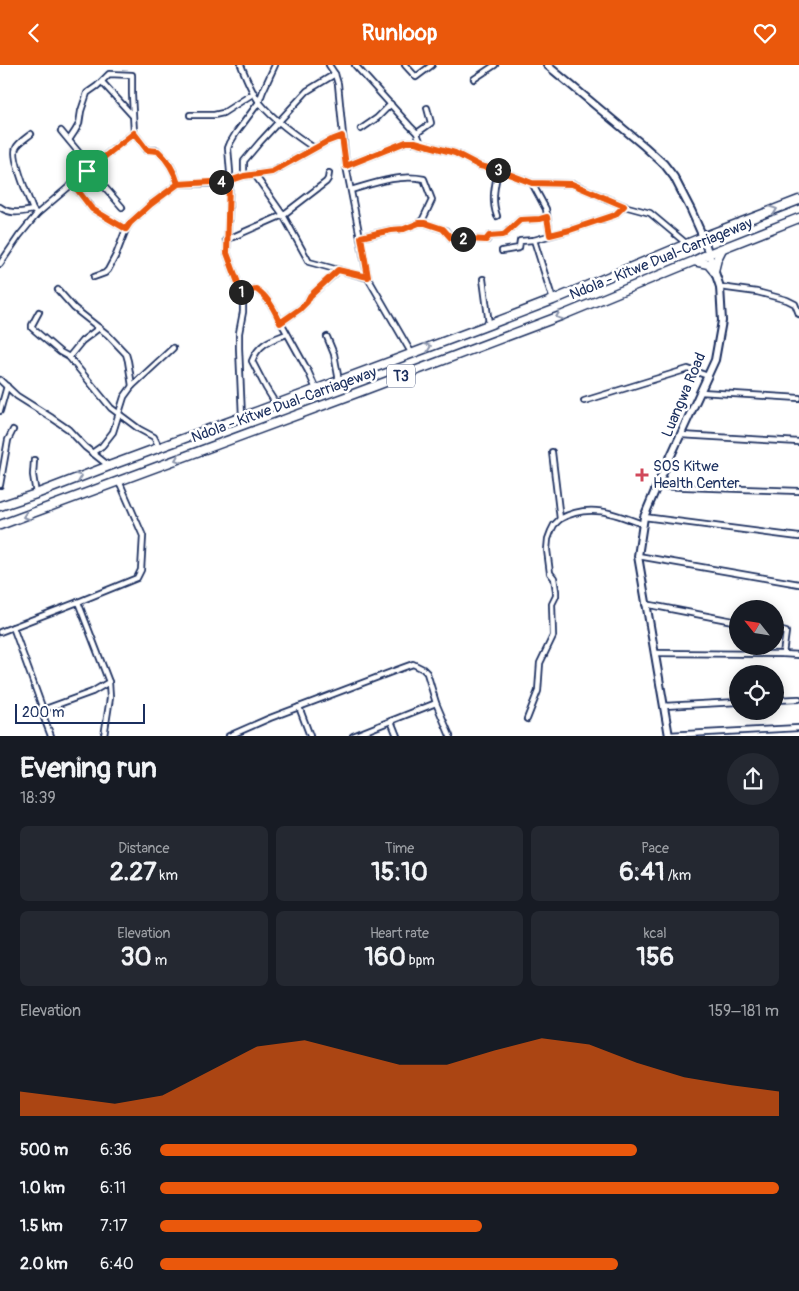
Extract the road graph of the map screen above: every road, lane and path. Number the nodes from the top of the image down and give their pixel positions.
1 (241, 65) edge
2 (275, 65) edge
3 (329, 65) edge
4 (355, 65) edge
5 (405, 65) edge
6 (432, 65) edge
7 (495, 65) edge
8 (547, 65) edge
9 (335, 74) junction
10 (474, 79) dead end
11 (102, 82) junction
12 (254, 93) junction
13 (259, 102) junction
14 (391, 104) junction
15 (427, 108) dead end
16 (132, 115) junction
17 (190, 115) dead end
18 (279, 122) junction
19 (361, 129) dead end
20 (61, 131) dead end
21 (134, 133) junction
22 (417, 133) junction
23 (31, 134) dead end
24 (342, 136) junction
25 (69, 140) junction
26 (421, 144) junction
27 (314, 148) junction
28 (346, 166) junction
29 (88, 170) junction
30 (498, 170) junction
31 (329, 173) dead end
32 (255, 175) junction
33 (244, 176) junction
34 (229, 181) junction
35 (532, 183) junction
36 (73, 184) junction
37 (178, 184) junction
38 (351, 190) junction
39 (799, 200) edge
40 (624, 206) junction
41 (0, 207) edge
42 (122, 207) dead end
43 (35, 212) junction
44 (283, 215) junction
45 (497, 216) dead end
46 (547, 217) junction
47 (799, 218) edge
48 (419, 223) junction
49 (126, 229) junction
50 (550, 235) junction
51 (361, 237) junction
52 (703, 237) junction
53 (226, 240) junction
54 (534, 240) junction
55 (687, 244) junction
56 (722, 249) junction
57 (502, 251) dead end
58 (708, 254) junction
59 (694, 261) junction
60 (0, 264) edge
61 (338, 270) junction
62 (714, 271) junction
63 (94, 277) dead end
64 (368, 277) junction
65 (483, 279) dead end
66 (720, 287) junction
67 (58, 290) dead end
68 (242, 297) junction
69 (553, 300) junction
70 (39, 312) dead end
71 (799, 315) edge
72 (280, 323) junction
73 (489, 324) junction
74 (99, 328) junction
75 (287, 334) junction
76 (327, 337) dead end
77 (173, 348) dead end
78 (412, 354) junction
79 (68, 357) junction
80 (708, 376) junction
81 (0, 380) edge
82 (339, 381) junction
83 (132, 385) junction
84 (7, 386) junction
85 (316, 389) junction
86 (700, 392) junction
87 (799, 398) edge
88 (584, 401) dead end
89 (276, 404) junction
90 (0, 411) edge
91 (119, 414) junction
92 (242, 417) junction
93 (13, 430) dead end
94 (681, 435) junction
95 (799, 442) edge
96 (159, 447) junction
97 (552, 452) dead end
98 (92, 453) junction
99 (34, 459) dead end
100 (109, 466) junction
101 (119, 481) junction
102 (0, 485) edge
103 (657, 486) junction
104 (799, 491) edge
105 (36, 494) junction
106 (0, 506) edge
107 (560, 519) junction
108 (643, 521) junction
109 (0, 525) edge
110 (799, 537) edge
111 (638, 556) junction
112 (799, 584) edge
113 (78, 603) junction
114 (645, 603) junction
115 (729, 619) edge
116 (13, 627) junction
117 (784, 631) edge
118 (0, 632) edge
119 (784, 646) edge
120 (654, 653) junction
121 (729, 653) edge
122 (784, 653) edge
123 (799, 655) edge
124 (109, 682) junction
125 (799, 699) edge
126 (784, 700) edge
127 (436, 703) junction
128 (729, 703) edge
129 (300, 707) junction
130 (664, 707) junction
131 (44, 712) junction
132 (526, 719) dead end
133 (391, 721) junction
134 (799, 728) edge
135 (668, 735) edge
136 (51, 736) edge
137 (104, 736) edge
138 (229, 736) edge
139 (310, 736) edge
140 (353, 736) edge
141 (396, 736) edge
142 (450, 736) edge

1 - 12 street
2 - 13 street
3 - 9 street
4 - 14 street
5 - 6 street
7 - 10 street
8 - 52 street, Luangwa Road
9 - 18 street
9 - 24 street
11 - 16 street
11 - 16 street
11 - 25 street
12 - 13 street
12 - 17 street
13 - 18 street
13 - 34 street
14 - 19 street
14 - 22 street
15 - 22 street
16 - 21 street
18 - 27 street
18 - 33 street
20 - 25 street
21 - 29 street
21 - 37 street
22 - 26 street
23 - 43 street
24 - 27 street
24 - 28 street
25 - 29 street
26 - 28 street
26 - 30 street
27 - 32 street
28 - 38 street
29 - 36 street
29 - 42 street
30 - 35 street
30 - 45 street
31 - 44 street
32 - 33 street
32 - 44 street
33 - 34 street
34 - 37 street
34 - 53 street
35 - 40 street
35 - 46 street
36 - 43 street
36 - 49 street
37 - 49 street
38 - 48 street
38 - 51 street
52 -> 39 highway, Ndola - Kitwe Dual-Carriageway / T3
40 - 50 street
40 - 55 street
41 - 43 street
43 - 60 street
44 - 53 street
44 - 61 street
46 - 48 street
46 - 50 street
47 - 56 highway, Ndola - Kitwe Dual-Carriageway / T3
48 - 51 street
49 - 63 street
50 - 54 street
51 - 64 street
52 - 55 highway, Ndola - Kitwe Dual-Carriageway / T3
52 - 58 street, Luangwa Road
53 - 68 street
54 - 57 street
54 - 69 street
55 - 69 highway, Ndola - Kitwe Dual-Carriageway / T3
56 - 58 highway, Ndola - Kitwe Dual-Carriageway / T3
56 - 62 highway
58 - 59 highway, Ndola - Kitwe Dual-Carriageway / T3
58 - 62 street, Luangwa Road
59 - 62 highway
59 -> 101 highway, Ndola - Kitwe Dual-Carriageway / T3
61 - 64 street
61 - 72 street
62 - 66 street, Luangwa Road
64 - 78 street
65 - 73 street
66 - 71 street
66 - 80 street, Luangwa Road
67 - 74 street
68 - 72 street
68 - 92 street
69 - 73 highway, Ndola - Kitwe Dual-Carriageway / T3
70 - 79 street
72 - 75 street
78 -> 73 highway, Ndola - Kitwe Dual-Carriageway / T3
74 - 79 street
74 - 83 street
75 - 85 street
75 - 89 street
76 - 82 street
77 - 83 street
78 - 82 highway, Ndola - Kitwe Dual-Carriageway / T3
79 - 91 street
80 - 86 street, Luangwa Road
80 - 88 street
81 - 84 street
82 - 85 highway, Ndola - Kitwe Dual-Carriageway / T3
83 - 91 street
84 - 90 street
84 - 98 street
85 - 89 highway, Ndola - Kitwe Dual-Carriageway / T3
86 - 87 street
86 - 94 street, Luangwa Road
89 - 92 highway, Ndola - Kitwe Dual-Carriageway / T3
91 - 96 street
91 - 98 street
92 - 96 highway, Ndola - Kitwe Dual-Carriageway / T3
93 - 102 street
94 - 95 street
94 - 103 street, Luangwa Road
96 - 100 highway, Ndola - Kitwe Dual-Carriageway / T3
97 - 107 street
98 - 100 street
99 - 105 street
105 -> 100 highway, Ndola - Kitwe Dual-Carriageway / T3
101 -> 109 highway, Ndola - Kitwe Dual-Carriageway / T3
101 - 113 street
103 - 104 street
103 - 108 street, Luangwa Road
105 - 106 highway, Ndola - Kitwe Dual-Carriageway / T3
107 - 108 street
107 - 132 street
108 - 110 street
108 - 111 street, Luangwa Road
111 - 112 street
111 - 114 street, Luangwa Road
113 - 116 street
113 - 124 street
114 - 115 street
114 - 120 street, Luangwa Road
116 - 118 street
116 - 131 street
117 - 119 street
120 - 121 street
120 - 130 street, Luangwa Road
122 - 123 street
124 - 131 street
124 - 137 street
125 - 126 street
127 - 129 street
127 - 133 street
127 - 142 street
128 - 130 street
129 - 138 street
129 - 139 street
130 - 135 street, Luangwa Road
131 - 136 street
133 - 140 street
133 - 141 street
134 - 135 street

